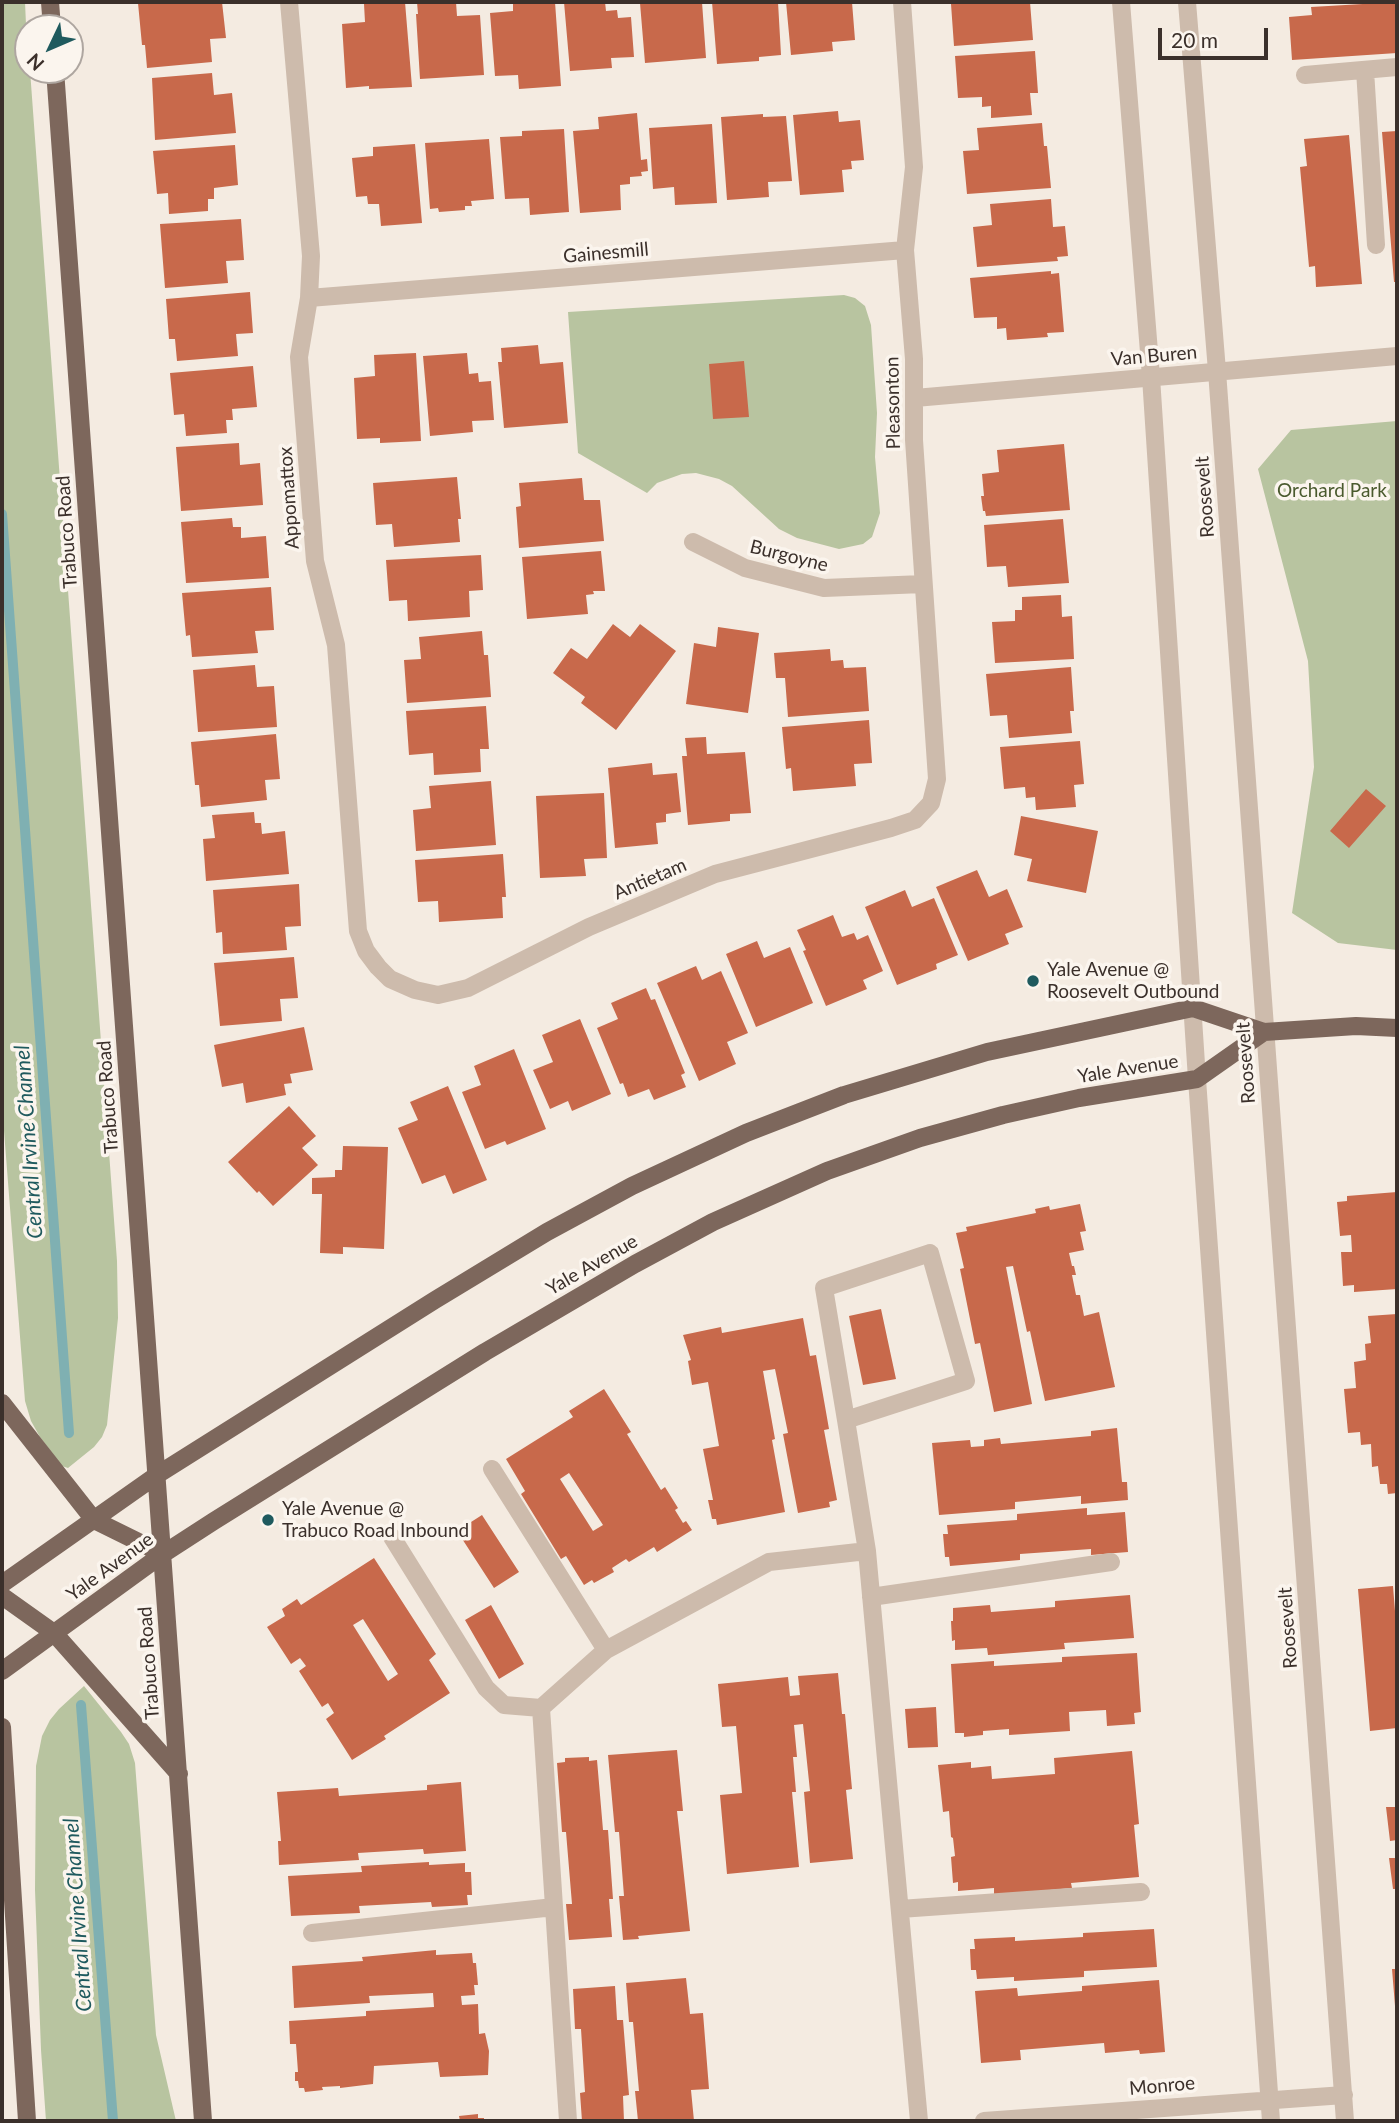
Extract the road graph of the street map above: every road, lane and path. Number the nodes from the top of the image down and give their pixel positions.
1 (289, 2) edge
2 (902, 2) edge
3 (1121, 2) edge
4 (1187, 2) edge
5 (1397, 67) edge
6 (1365, 70) junction
7 (1305, 75) dead end
8 (56, 84) edge
9 (1376, 245) dead end
10 (905, 250) junction
11 (309, 298) junction
12 (1397, 356) edge
13 (1217, 371) junction
14 (1151, 377) junction
15 (915, 398) junction
16 (693, 542) dead end
17 (923, 584) junction
18 (931, 803) joint
19 (390, 979) joint
20 (1193, 1008) junction
21 (1397, 1028) edge
22 (1265, 1032) junction
23 (1198, 1079) junction
24 (2, 1403) edge
25 (846, 1420) junction
26 (492, 1469) dead end
27 (157, 1475) junction
28 (94, 1520) junction
29 (392, 1536) dead end
30 (867, 1551) junction
31 (163, 1554) junction
32 (1111, 1562) dead end
33 (2, 1584) edge
34 (2, 1596) edge
35 (871, 1597) junction
36 (54, 1633) junction
37 (606, 1650) junction
38 (2, 1671) edge
39 (541, 1708) junction
40 (2, 1727) edge
41 (178, 1774) junction
42 (1141, 1892) dead end
43 (554, 1907) junction
44 (900, 1909) junction
45 (312, 1933) dead end
46 (1343, 2095) junction
47 (1269, 2099) junction
48 (27, 2121) edge
49 (203, 2121) edge
50 (568, 2121) edge
51 (919, 2121) edge
52 (984, 2121) edge
53 (1271, 2121) edge
54 (1345, 2121) edge

1 - 11 street, Appomattox
2 - 10 street, Pleasonton
3 - 14 street
4 - 13 street, Roosevelt
5 - 6 street
6 - 7 street
6 - 9 street
8 - 27 main road, Trabuco Road
10 - 11 street, Gainesmill
10 - 15 street, Pleasonton
11 - 19 street, Appomattox
12 - 13 street, Van Buren
13 - 14 street, Van Buren
13 - 22 street, Roosevelt
14 - 15 street, Van Buren
14 - 20 street
15 - 17 street, Pleasonton
16 - 17 street, Burgoyne
17 - 18 street, Pleasonton
18 - 19 street, Antietam
20 - 22 main road
20 - 23 street
20 - 27 main road
21 - 22 main road
22 - 23 main road, Yale Avenue
22 - 46 street, Roosevelt
23 - 31 main road, Yale Avenue
23 - 47 street
24 - 28 main road
25 - 25 street
25 - 30 street
26 - 37 street
27 - 28 main road
27 - 31 main road, Trabuco Road
28 - 31 main road
28 - 33 main road
29 - 39 street
30 - 35 street
30 - 37 street
31 - 36 main road, Yale Avenue
31 - 41 main road, Trabuco Road
32 - 35 street
34 - 36 main road
35 - 44 street
36 - 38 main road, Yale Avenue
36 - 41 main road
37 - 39 street
39 - 43 street
40 - 48 main road
41 - 49 main road, Trabuco Road
42 - 44 street
43 - 45 street
43 - 50 street
44 - 51 street
46 - 47 street, Monroe
46 - 54 street, Roosevelt
47 - 52 street, Monroe
47 - 53 street

